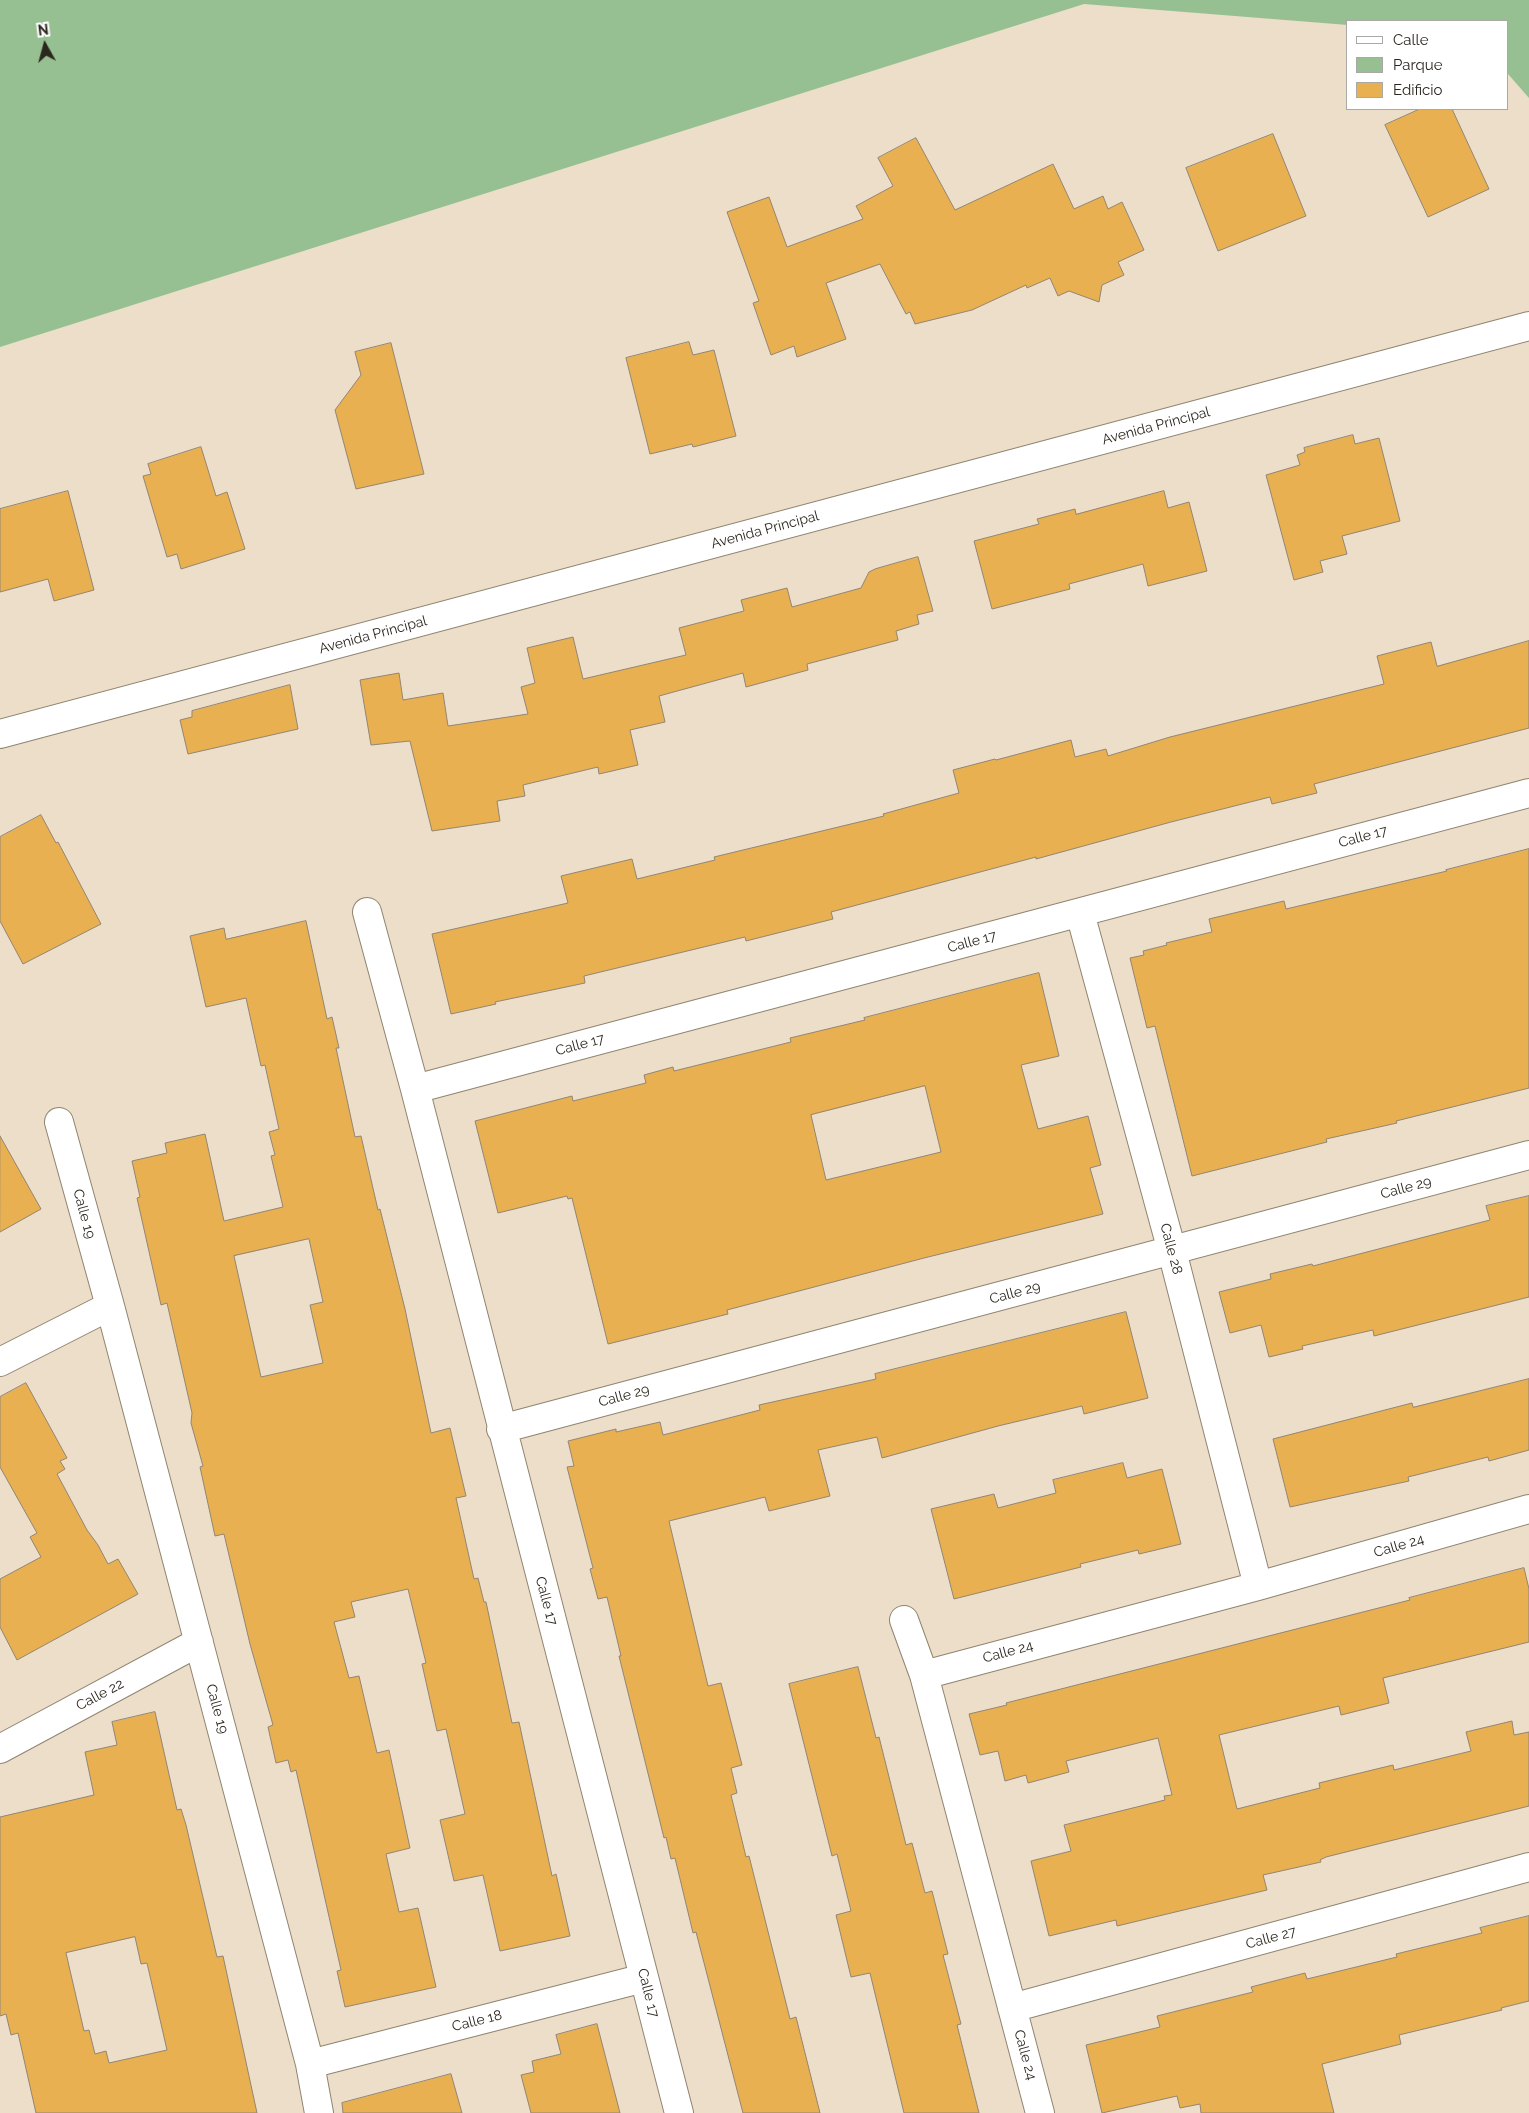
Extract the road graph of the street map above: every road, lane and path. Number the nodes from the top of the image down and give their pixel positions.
1 (1529, 326) edge
2 (0, 734) edge
3 (1529, 793) edge
4 (367, 912) dead end
5 (1080, 914) junction
6 (415, 1089) junction
7 (59, 1122) dead end
8 (1529, 1155) edge
9 (1172, 1251) junction
10 (110, 1306) junction
11 (0, 1362) edge
12 (501, 1429) junction
13 (1529, 1509) edge
14 (1258, 1586) junction
15 (904, 1620) dead end
16 (199, 1642) junction
17 (924, 1675) junction
18 (0, 1749) edge
19 (1529, 1867) edge
20 (644, 1978) junction
21 (1012, 2008) junction
22 (310, 2064) junction
23 (319, 2113) edge
24 (679, 2113) edge
25 (1040, 2113) edge

1 - 2 street, Avenida Principal
3 - 5 street, Calle 17
4 - 6 street, Calle 17
5 - 6 street, Calle 17
5 - 9 street, Calle 28
6 - 12 street, Calle 17
7 - 10 street, Calle 19
8 - 9 street, Calle 29
9 - 12 street, Calle 29
9 - 14 street, Calle 28
10 - 11 street
10 - 16 street, Calle 19
12 - 20 street, Calle 17
13 - 14 street, Calle 24
14 - 17 street, Calle 24
15 - 17 street
16 - 18 street, Calle 22
16 - 22 street, Calle 19
17 - 21 street, Calle 24
19 - 21 street, Calle 27
20 - 22 street, Calle 18
20 - 24 street, Calle 17
21 - 25 street, Calle 24
22 - 23 street, Calle 19

